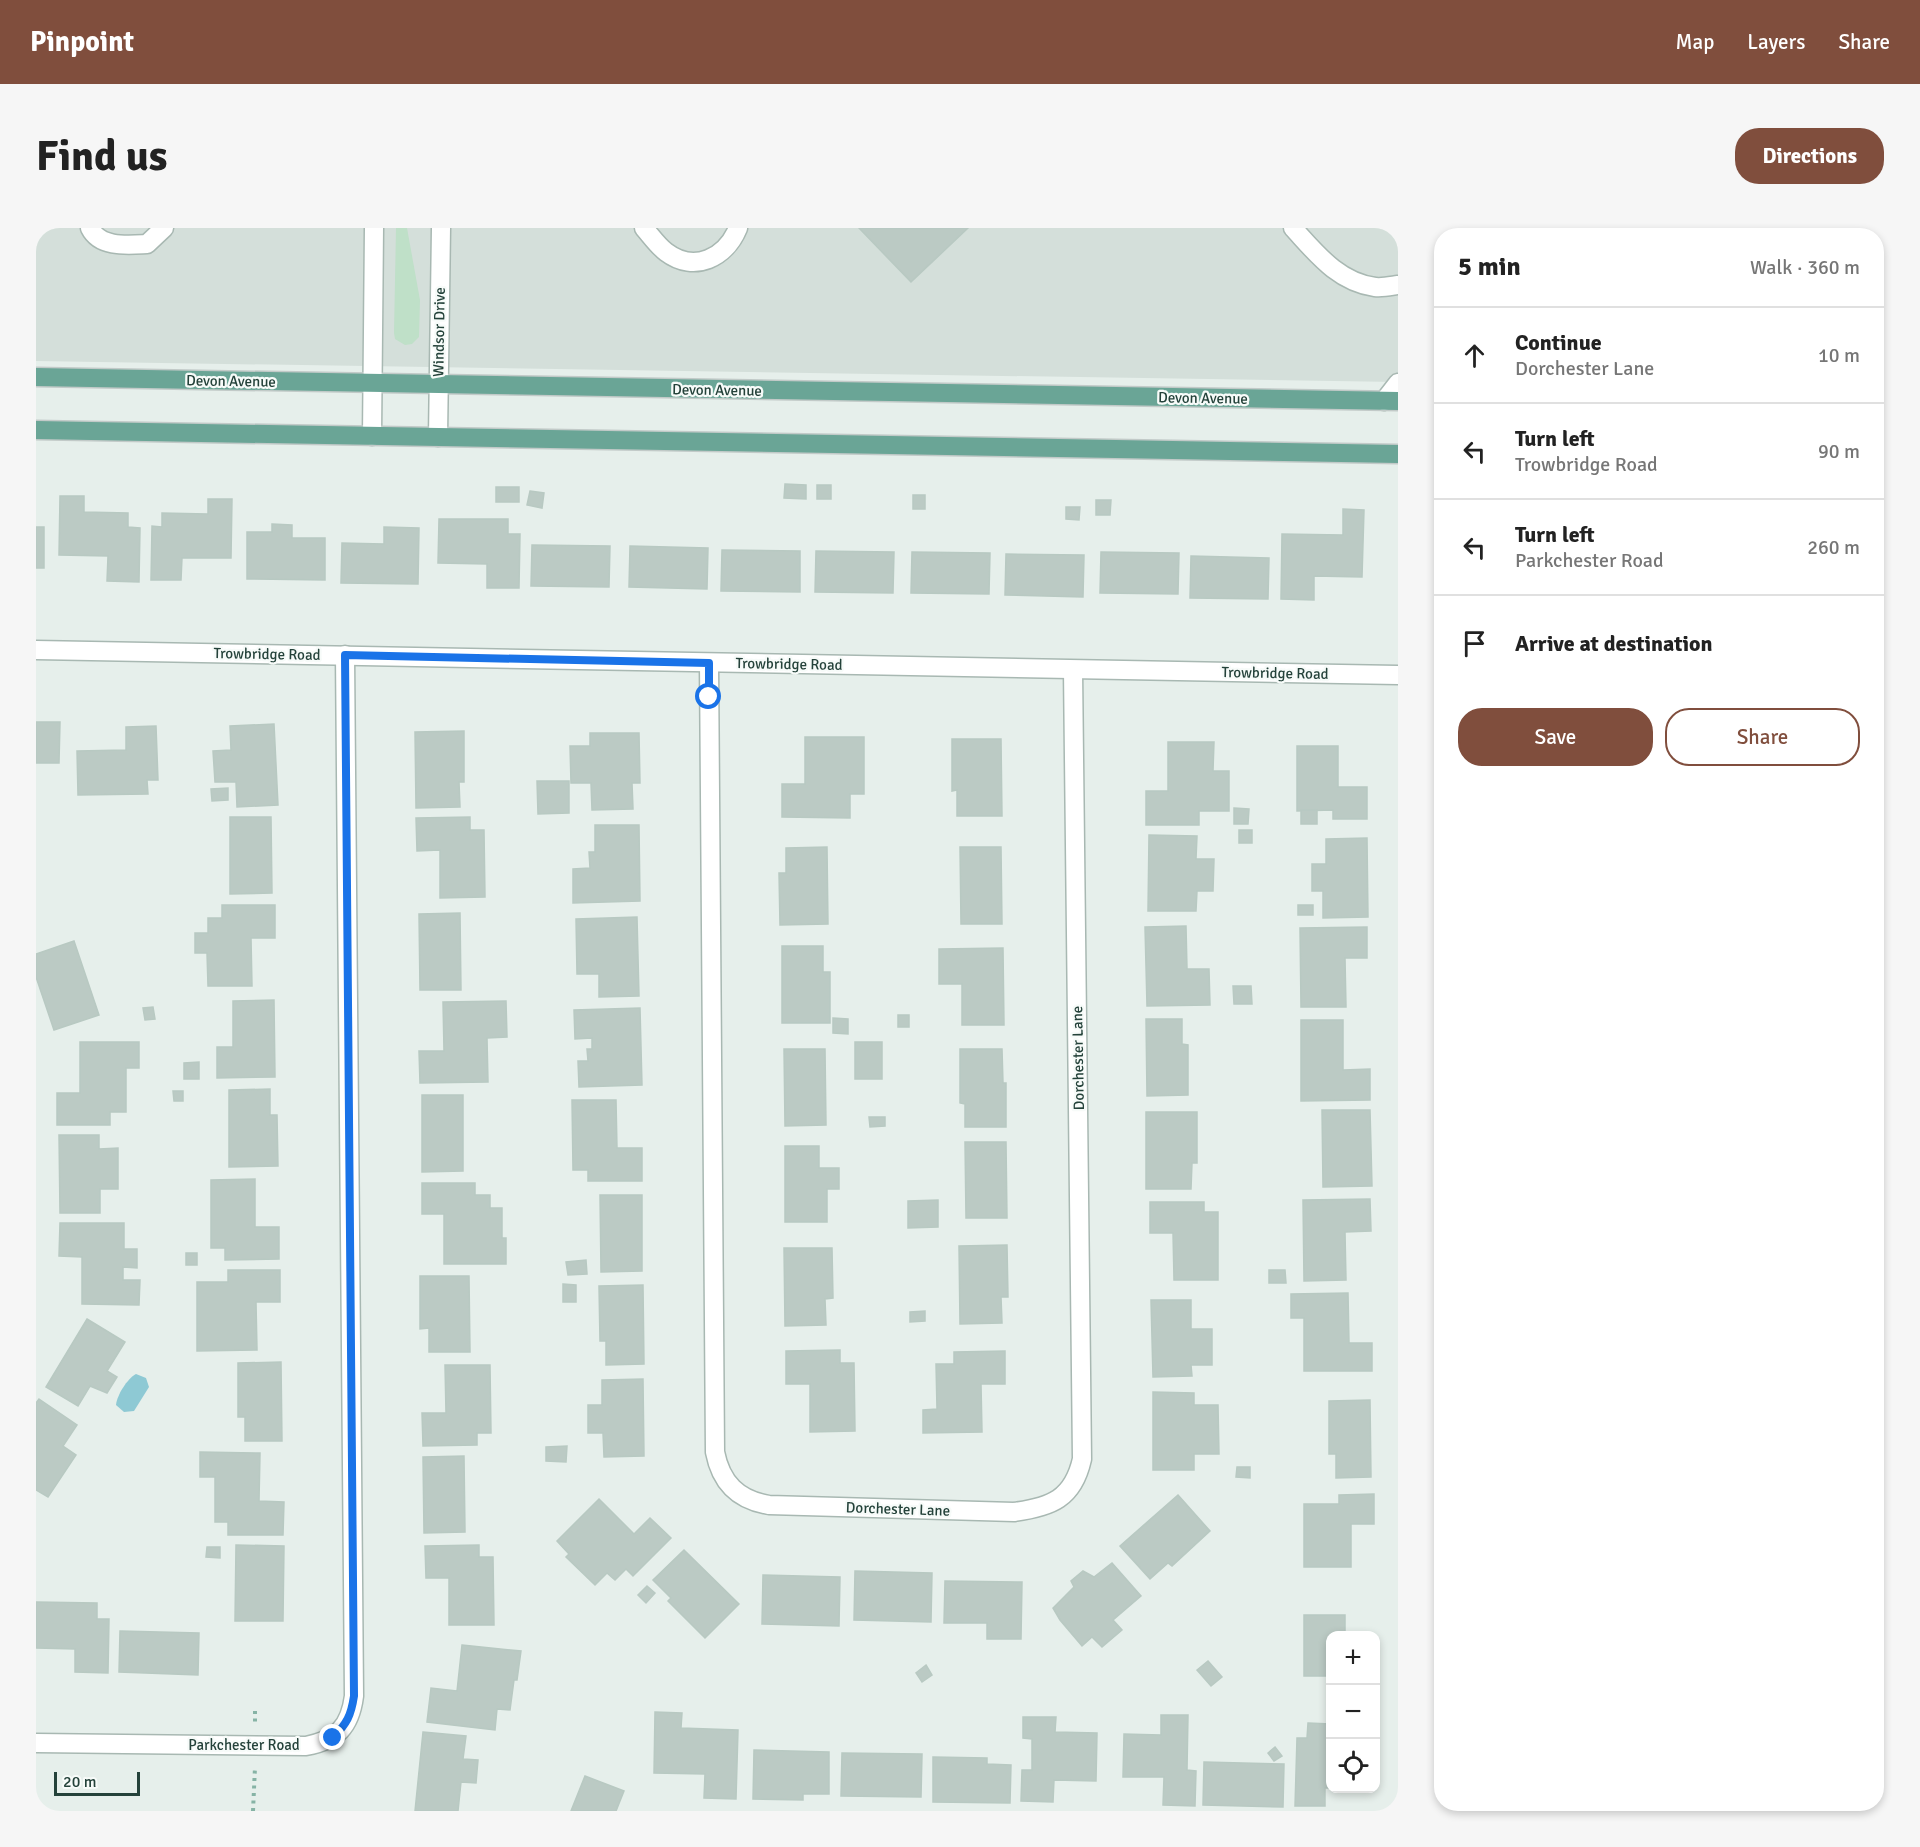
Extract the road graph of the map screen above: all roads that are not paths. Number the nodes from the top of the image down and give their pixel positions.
1 (90, 228) edge
2 (164, 228) edge
3 (374, 228) edge
4 (441, 228) edge
5 (644, 228) edge
6 (738, 228) edge
7 (1293, 228) edge
8 (1398, 285) edge
9 (36, 377) edge
10 (373, 383) junction
11 (1398, 383) edge
12 (439, 385) junction
13 (1391, 401) edge
14 (36, 430) edge
15 (372, 436) junction
16 (438, 437) junction
17 (1398, 454) edge
18 (36, 650) edge
19 (345, 655) junction
20 (709, 663) junction
21 (1073, 670) junction
22 (1398, 675) edge
23 (36, 1743) edge

1 - 2 street
3 - 10 street
4 - 12 street, Windsor Drive
5 - 6 street
7 - 8 street
9 - 10 main road, Devon Avenue
10 - 12 main road, Devon Avenue
10 - 15 street
11 - 13 street
12 - 13 main road, Devon Avenue
12 - 16 street, Windsor Drive
14 - 15 main road
15 - 16 main road
16 - 17 main road
18 - 19 street, Trowbridge Road
19 - 20 street, Trowbridge Road
19 - 23 street, Parkchester Road
20 - 21 street, Trowbridge Road
20 - 21 street, Dorchester Lane
21 - 22 street, Trowbridge Road

